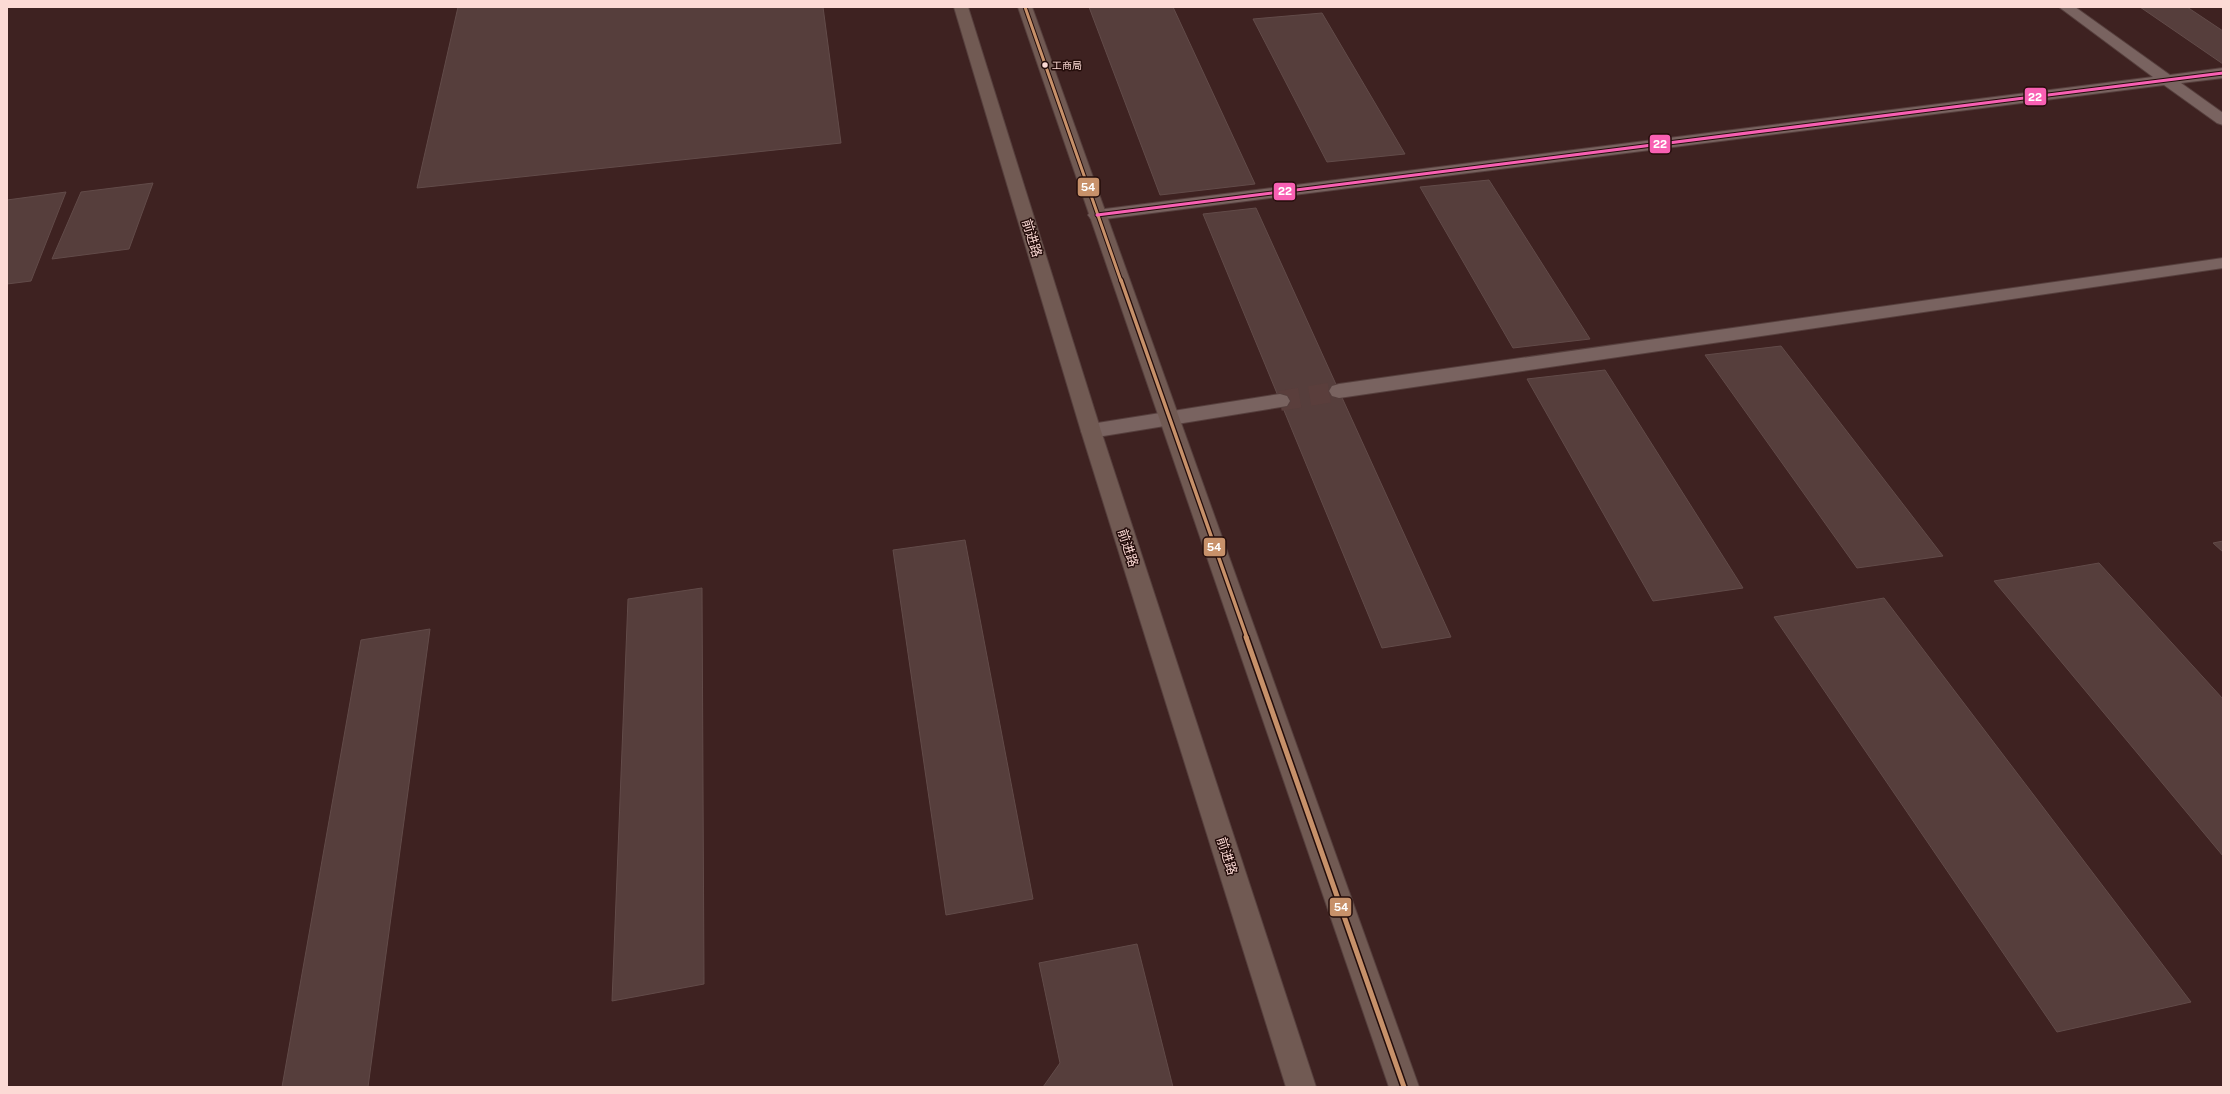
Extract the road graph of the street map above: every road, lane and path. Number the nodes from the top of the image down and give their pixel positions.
1 (961, 7) edge
2 (1025, 7) edge
3 (2066, 7) edge
4 (2223, 73) edge
5 (2168, 80) junction
6 (2223, 120) edge
7 (1097, 215) junction
8 (2223, 263) edge
9 (1339, 391) tunnel mouth
10 (1280, 401) tunnel mouth
11 (1169, 419) junction
12 (1091, 431) junction
13 (1301, 1087) edge
14 (1404, 1087) edge

1 - 12 main road, 前进路
2 - 7 main road
3 - 5 street
4 - 5 street
5 - 6 street
5 - 7 street
7 - 11 main road
8 - 9 street
10 - 11 street
11 - 12 street
11 - 14 main road
12 - 13 main road, 前进路

